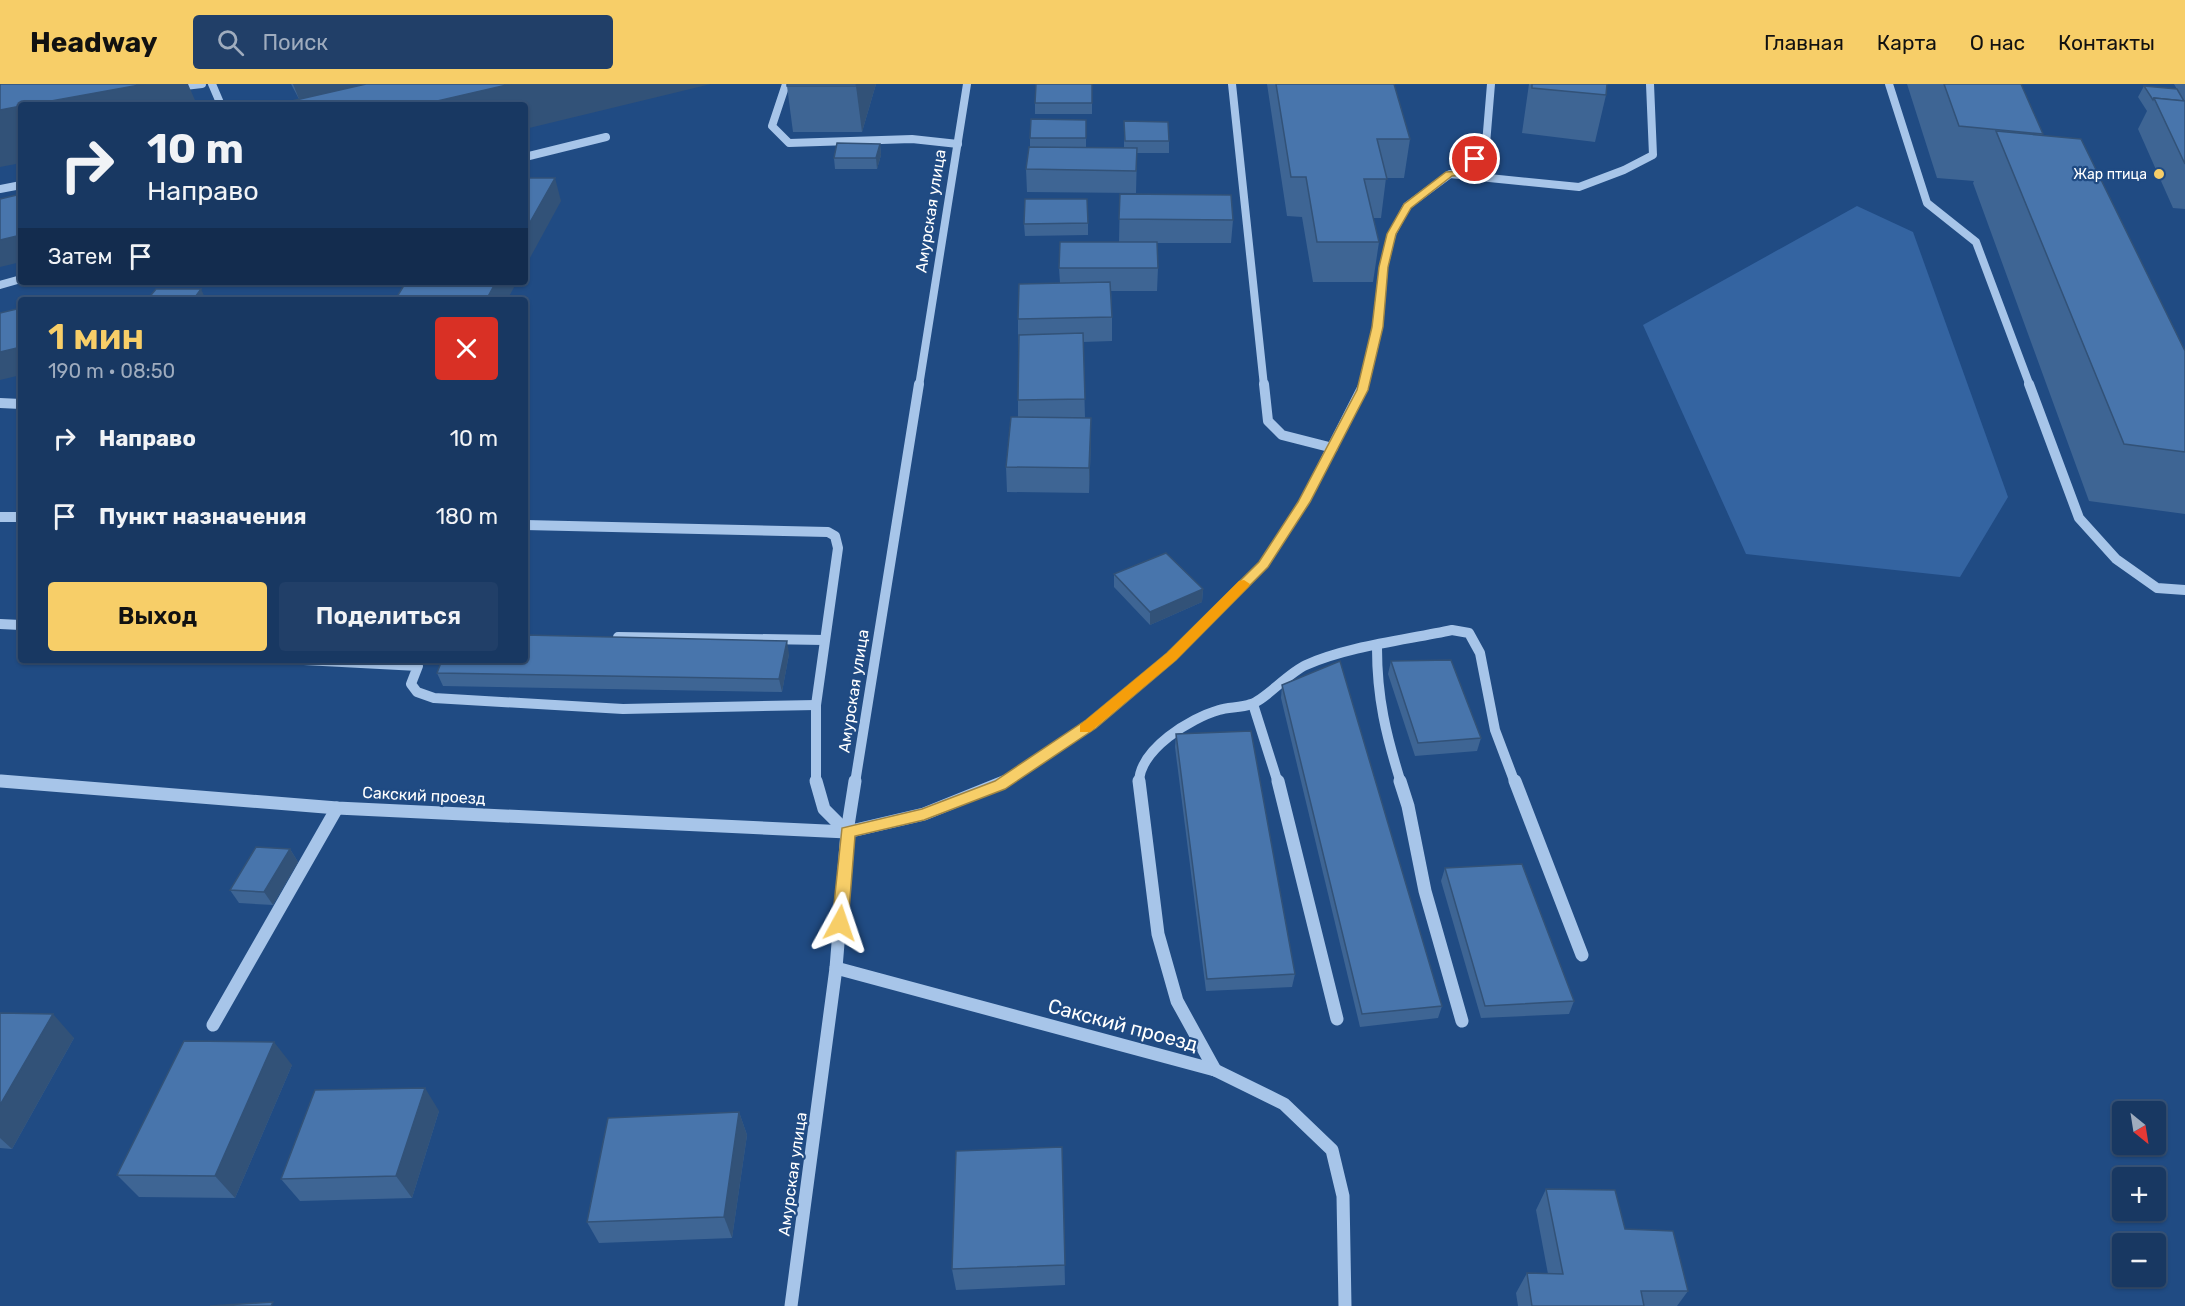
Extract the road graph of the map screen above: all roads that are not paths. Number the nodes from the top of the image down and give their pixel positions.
1 (202, 84) edge
2 (212, 84) edge
3 (786, 84) edge
4 (967, 84) edge
5 (1232, 84) edge
6 (1491, 84) edge
7 (1650, 84) edge
8 (1889, 84) edge
9 (167, 88) dead end
10 (220, 102) edge
11 (606, 137) dead end
12 (958, 144) junction
13 (528, 155) edge
14 (1464, 173) junction
15 (18, 186) edge
16 (0, 189) edge
17 (18, 280) edge
18 (0, 285) edge
19 (0, 403) edge
20 (18, 404) edge
21 (1333, 448) junction
22 (0, 517) edge
23 (18, 517) edge
24 (528, 525) edge
25 (2185, 590) edge
26 (0, 624) edge
27 (18, 625) edge
28 (609, 637) edge
29 (824, 640) junction
30 (1377, 648) junction
31 (419, 663) edge
32 (1253, 704) junction
33 (816, 705) junction
34 (0, 781) edge
35 (337, 808) junction
36 (848, 832) junction
37 (1582, 955) dead end
38 (836, 968) junction
39 (1337, 1019) dead end
40 (1462, 1021) dead end
41 (213, 1025) dead end
42 (1215, 1070) junction
43 (791, 1306) edge
44 (1345, 1306) edge

1 - 9 street
2 - 10 street
3 - 12 street
4 - 12 street, Амурская улица
5 - 21 street
6 - 14 street
7 - 14 street
8 - 25 street
11 - 13 street
12 - 36 street, Амурская улица
14 - 21 street, Сакский проезд
15 - 16 street
17 - 18 street
19 - 20 street
21 - 36 street, Сакский проезд
22 - 23 street
24 - 29 street
26 - 27 street
28 - 29 street
29 - 33 street
30 - 32 street
30 - 37 street
30 - 40 street
31 - 33 street
32 - 39 street
32 - 42 street
33 - 36 street
34 - 35 street, Сакский проезд
35 - 36 street, Сакский проезд
35 - 41 street
36 - 38 street, Амурская улица
38 - 42 street, Сакский проезд
38 - 43 street, Амурская улица
42 - 44 street, Сакский проезд

